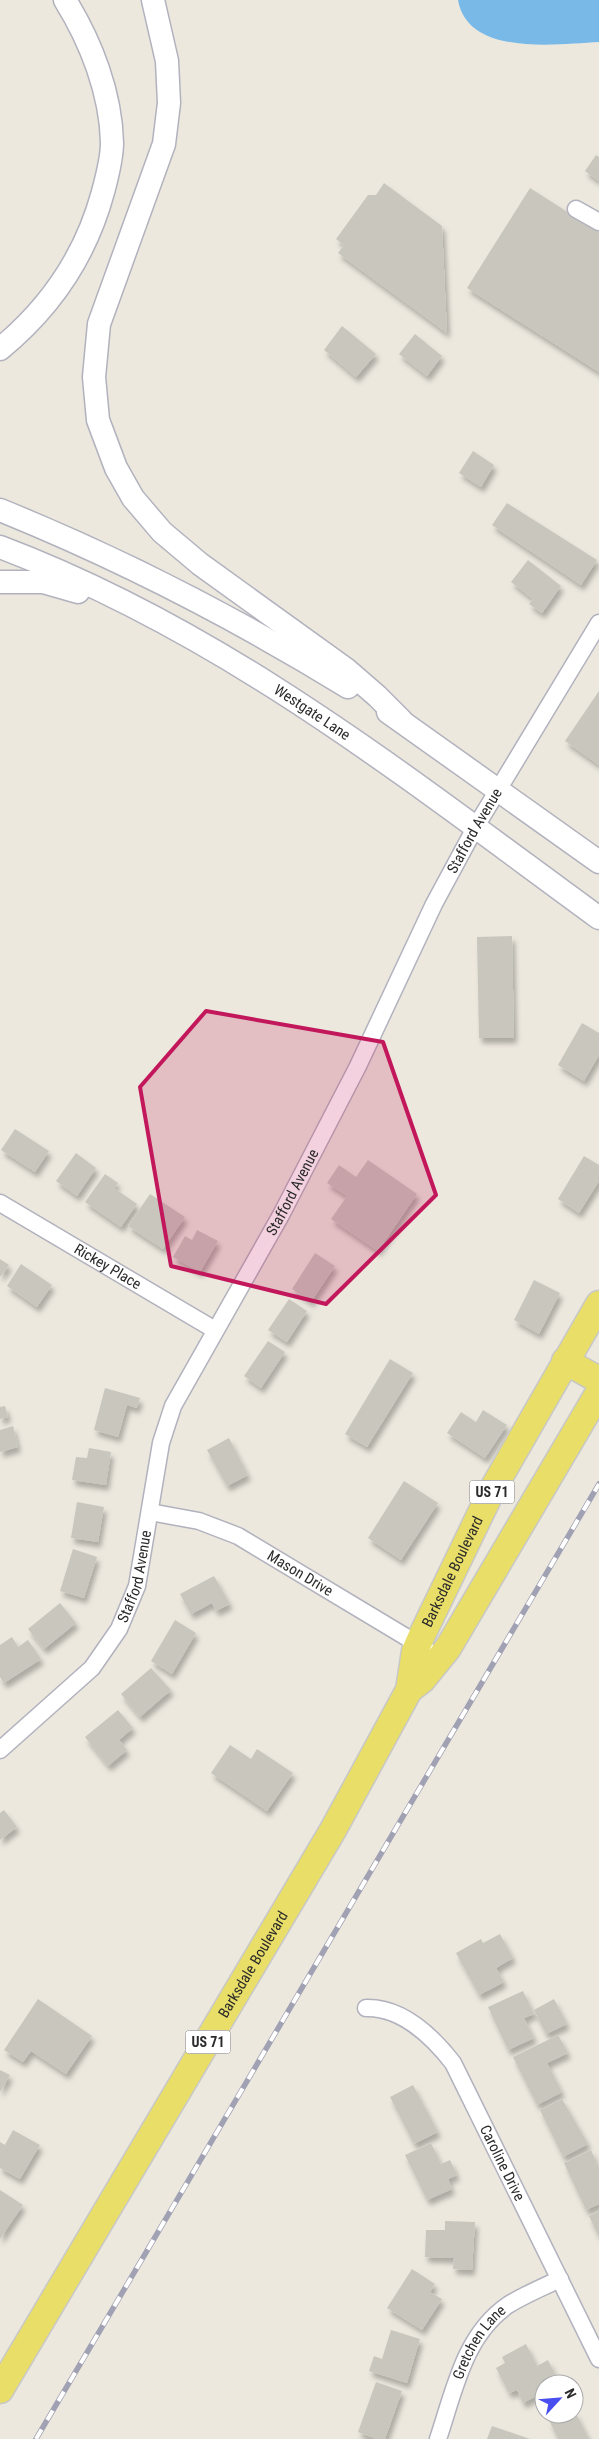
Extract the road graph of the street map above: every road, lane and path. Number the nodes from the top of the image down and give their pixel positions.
1 (65, 0) edge
2 (153, 0) edge
3 (576, 209) dead end
4 (599, 222) edge
5 (0, 349) edge
6 (0, 510) edge
7 (0, 547) edge
8 (0, 582) edge
9 (130, 604) junction
10 (599, 623) edge
11 (401, 720) junction
12 (498, 789) junction
13 (475, 828) junction
14 (599, 862) edge
15 (599, 918) edge
16 (0, 1203) edge
17 (599, 1304) edge
18 (214, 1330) junction
19 (565, 1361) junction
20 (599, 1380) edge
21 (599, 1392) edge
22 (150, 1512) junction
23 (418, 1644) junction
24 (441, 1658) junction
25 (409, 1690) junction
26 (0, 1750) edge
27 (366, 2008) dead end
28 (560, 2279) junction
29 (599, 2359) edge
30 (0, 2390) edge
31 (438, 2439) edge

1 - 5 main road
2 - 11 main road
3 - 4 street
6 - 11 main road
7 - 9 main road, Westgate Lane
8 - 9 main road
9 - 13 main road, Westgate Lane
10 - 12 street, Stafford Avenue
11 - 12 main road
12 - 13 street, Stafford Avenue
12 - 14 main road
13 - 15 main road, Westgate Lane
13 - 18 street, Stafford Avenue
16 - 18 street, Rickey Place
17 - 19 main road, Barksdale Boulevard / US 71
18 - 22 street, Stafford Avenue
19 - 20 main road
19 - 23 main road, Barksdale Boulevard / US 71
21 - 24 main road, Barksdale Boulevard / US 71
22 - 23 street, Mason Drive
22 - 26 street, Stafford Avenue
23 - 24 street, Mason Drive
23 - 25 main road, Barksdale Boulevard / US 71
24 - 25 main road, Barksdale Boulevard / US 71
25 - 30 main road, Barksdale Boulevard / US 71
27 - 28 street, Caroline Drive
28 - 29 street, Caroline Drive
28 - 31 street, Gretchen Lane

